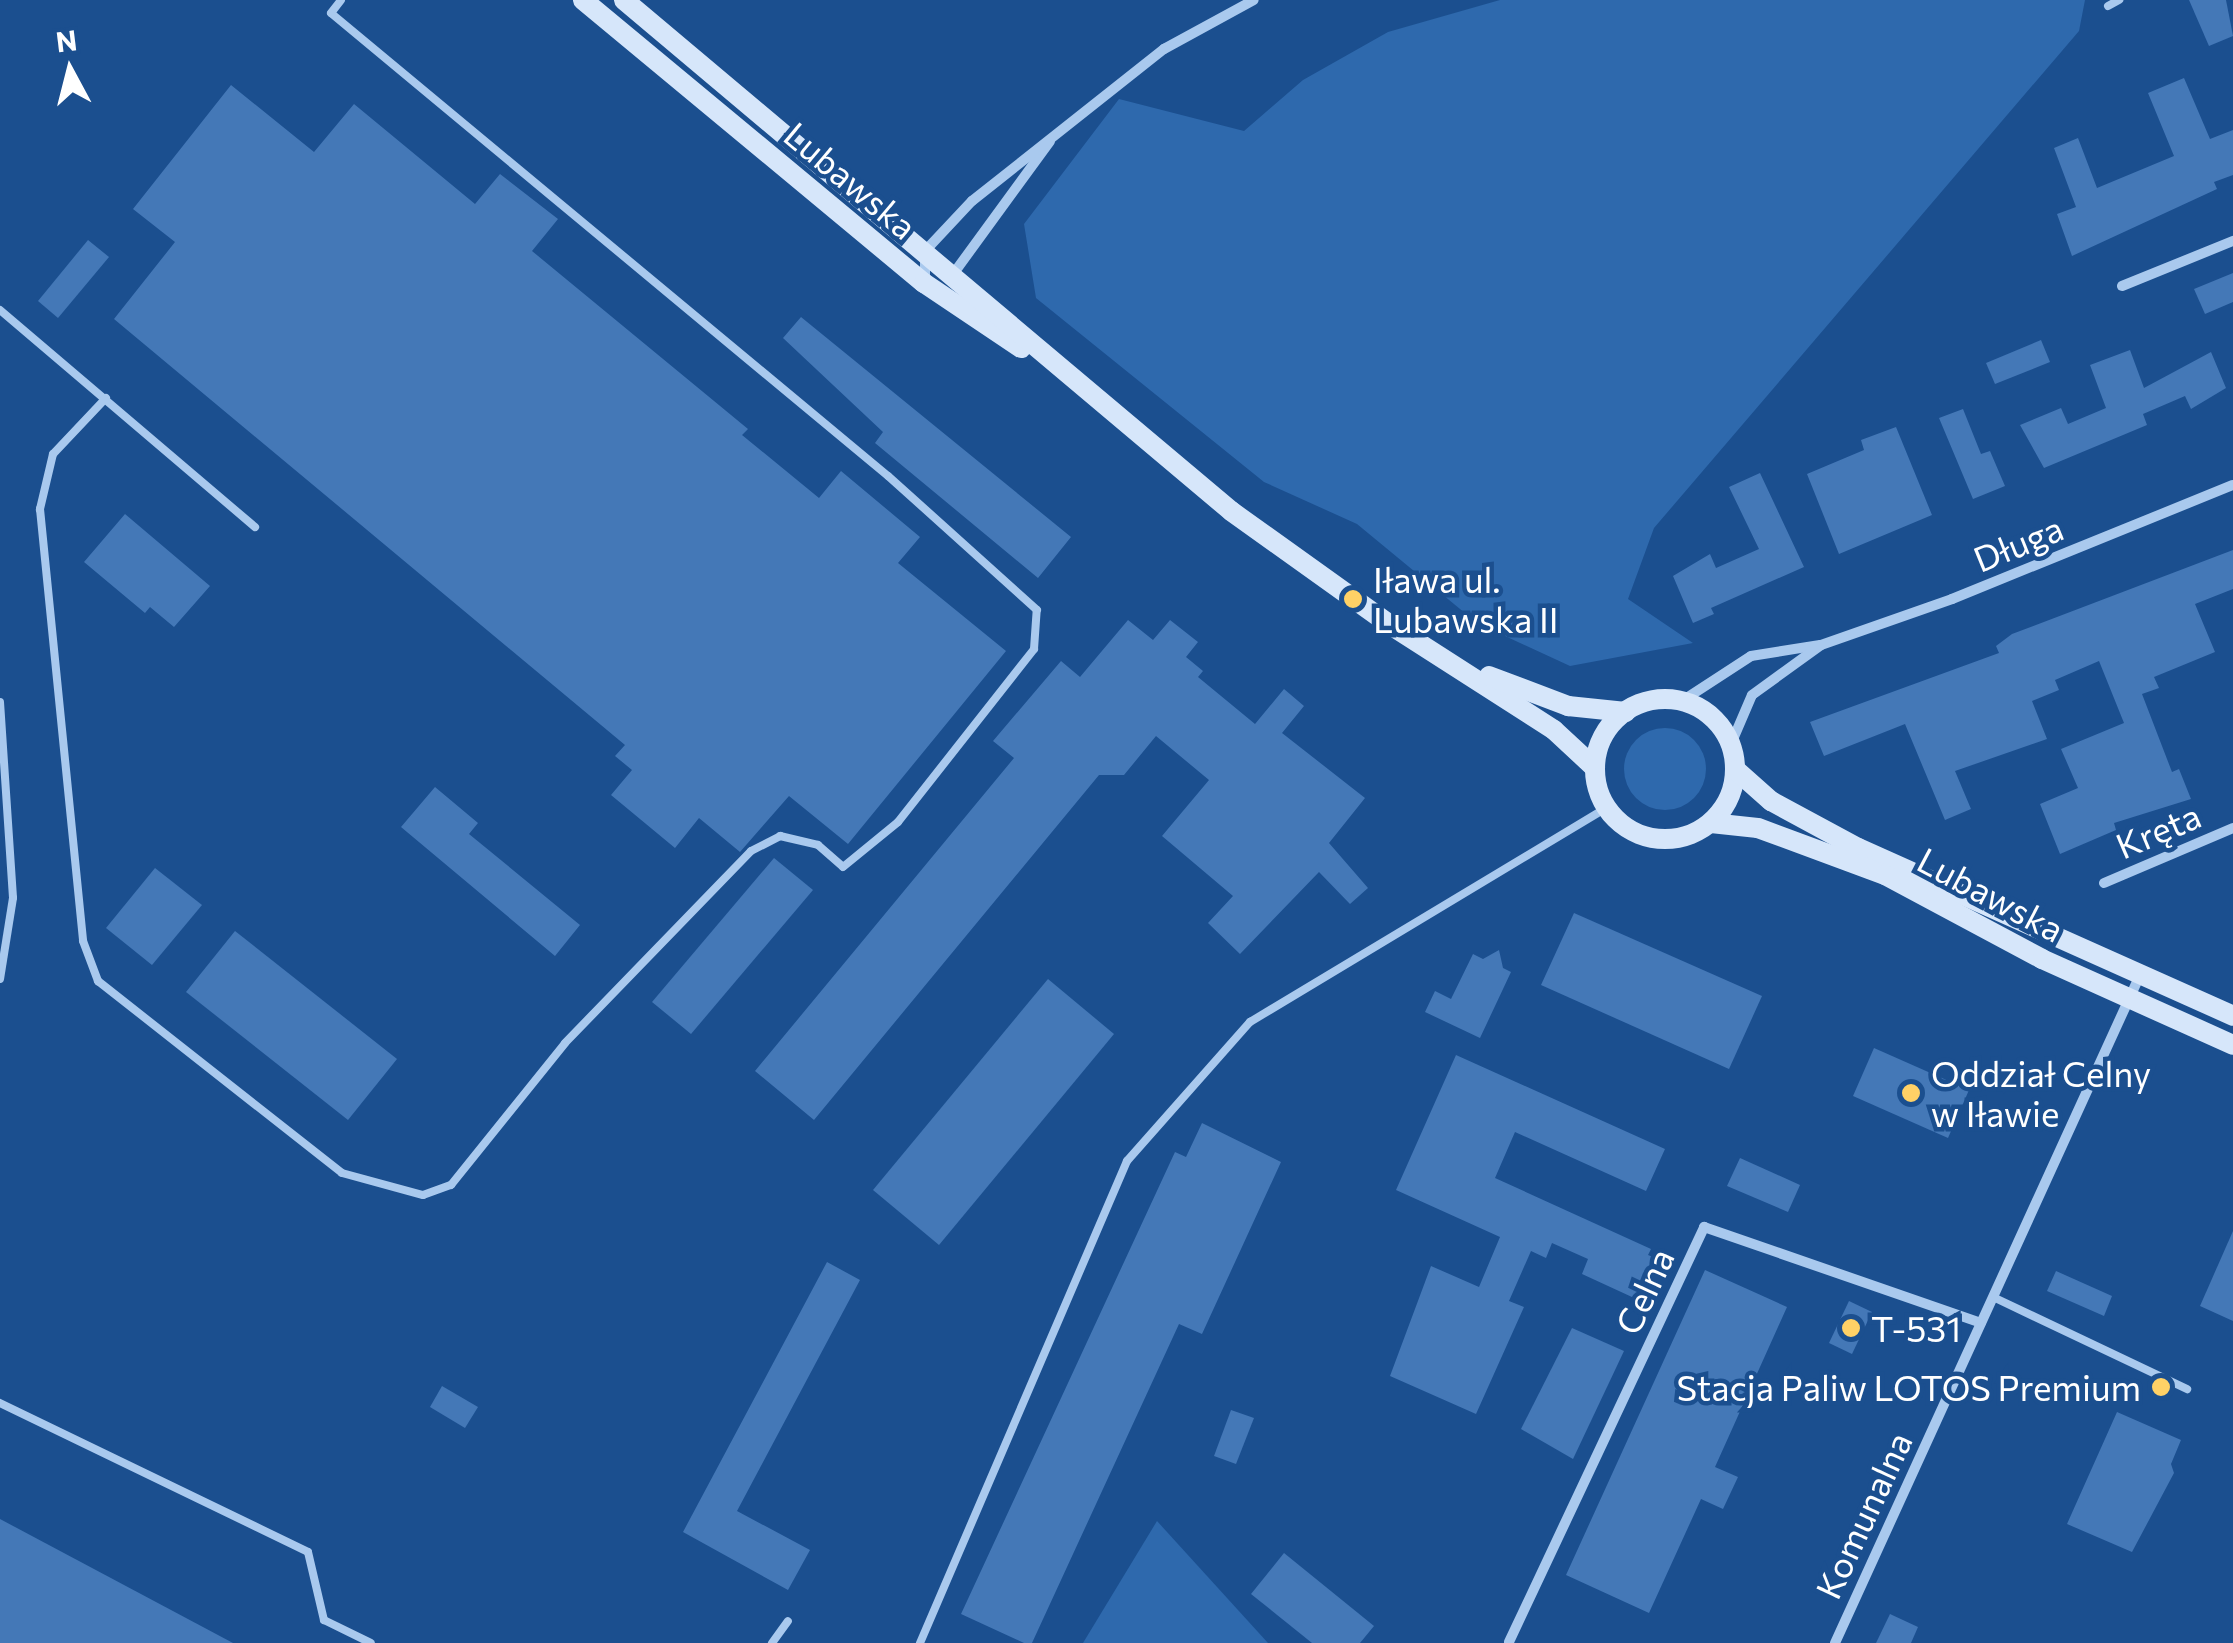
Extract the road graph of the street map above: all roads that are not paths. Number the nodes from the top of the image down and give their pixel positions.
1 (341, 0) edge
2 (583, 0) edge
3 (624, 0) edge
4 (1254, 0) edge
5 (2119, 0) edge
6 (2108, 6) dead end
7 (1050, 141) junction
8 (2233, 241) edge
9 (924, 251) junction
10 (954, 276) junction
11 (924, 284) junction
12 (2122, 286) dead end
13 (0, 310) edge
14 (1089, 394) junction
15 (106, 398) junction
16 (2233, 485) edge
17 (255, 527) dead end
18 (1822, 644) junction
19 (1454, 663) junction
20 (1682, 701) junction
21 (0, 702) edge
22 (1626, 712) junction
23 (1731, 744) junction
24 (1595, 768) junction
25 (1736, 770) junction
26 (1606, 808) junction
27 (1711, 823) junction
28 (2233, 828) edge
29 (2104, 883) dead end
30 (2140, 974) junction
31 (0, 979) edge
32 (2129, 998) junction
33 (2233, 1016) edge
34 (2233, 1045) edge
35 (1993, 1297) junction
36 (1981, 1323) junction
37 (2187, 1389) dead end
38 (0, 1403) edge
39 (788, 1622) dead end
40 (370, 1643) edge
41 (772, 1643) edge
42 (920, 1643) edge
43 (1508, 1643) edge
44 (1835, 1643) edge

1 - 15 lane
2 - 11 main road, Lubawska
3 - 9 main road, Lubawska
4 - 7 street
5 - 6 lane
7 - 9 street
7 - 10 street
8 - 12 street
9 - 10 main road, Lubawska
9 - 11 street
10 - 11 street
10 - 14 main road, Lubawska
11 - 14 main road, Lubawska
13 - 15 lane
14 - 19 main road, Lubawska
15 - 17 lane
16 - 18 street, Długa
18 - 20 street, Długa
18 - 23 street, Długa
19 - 22 main road, Lubawska
19 - 24 main road, Lubawska
20 - 22 main road
20 - 23 main road
21 - 31 lane
22 - 24 main road
23 - 25 main road
24 - 26 main road
25 - 27 main road
25 - 30 main road, Lubawska
26 - 27 main road
26 - 42 lane
27 - 32 main road, Lubawska
28 - 29 street, Kręta
30 - 32 street, Komunalna
30 - 33 main road, Lubawska
32 - 34 main road, Lubawska
32 - 35 street, Komunalna
35 - 36 street, Komunalna
35 - 37 lane
36 - 43 street, Celna
36 - 44 street, Komunalna
38 - 40 lane
39 - 41 lane

